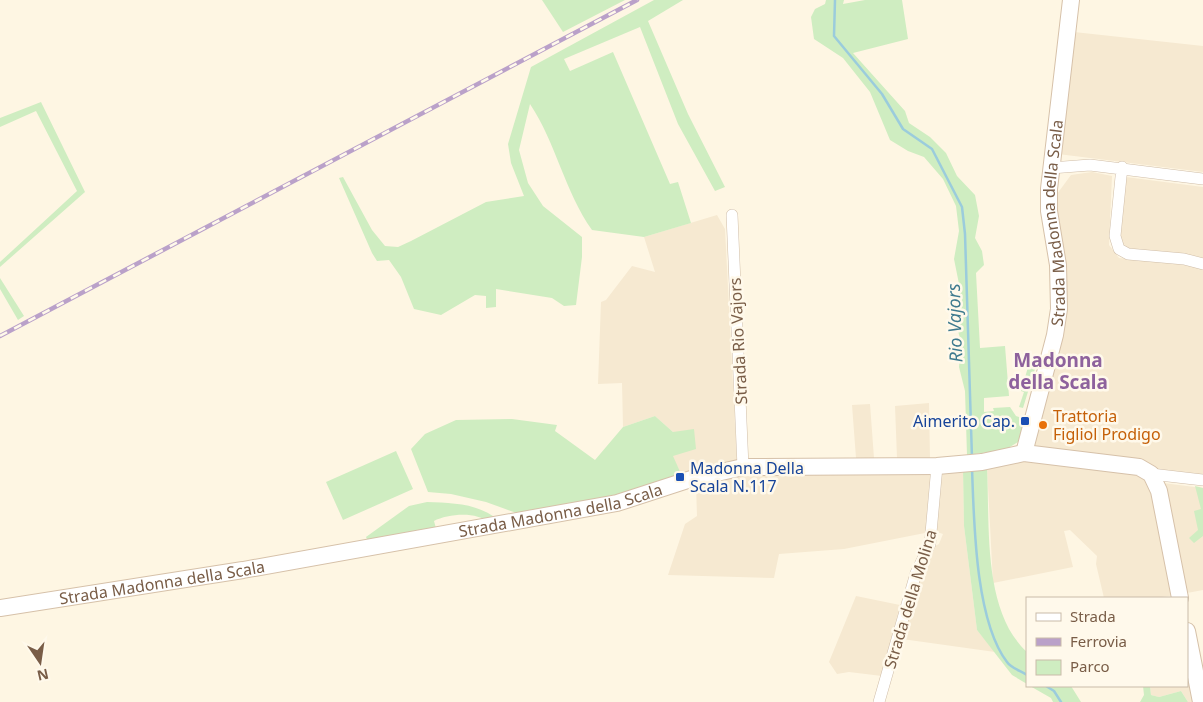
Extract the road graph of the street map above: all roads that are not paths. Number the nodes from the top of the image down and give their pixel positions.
1 (1071, 0) edge
2 (1122, 167) junction
3 (1051, 168) junction
4 (1203, 179) edge
5 (732, 215) dead end
6 (1203, 264) edge
7 (1024, 452) junction
8 (937, 466) junction
9 (743, 467) junction
10 (1151, 474) junction
11 (1203, 480) edge
12 (1180, 597) edge
13 (0, 608) edge
14 (1188, 636) edge
15 (879, 702) edge
16 (1201, 702) edge

1 - 3 street, Strada Madonna della Scala
2 - 3 street
2 - 4 street
2 - 6 street
3 - 7 street, Strada Madonna della Scala
5 - 9 street, Strada Rio Vajors
7 - 8 street, Strada Madonna della Scala
7 - 10 street
8 - 9 street, Strada Madonna della Scala
8 - 15 street, Strada della Molina
9 - 13 street, Strada Madonna della Scala
10 - 11 street
10 - 12 street
14 - 16 street

